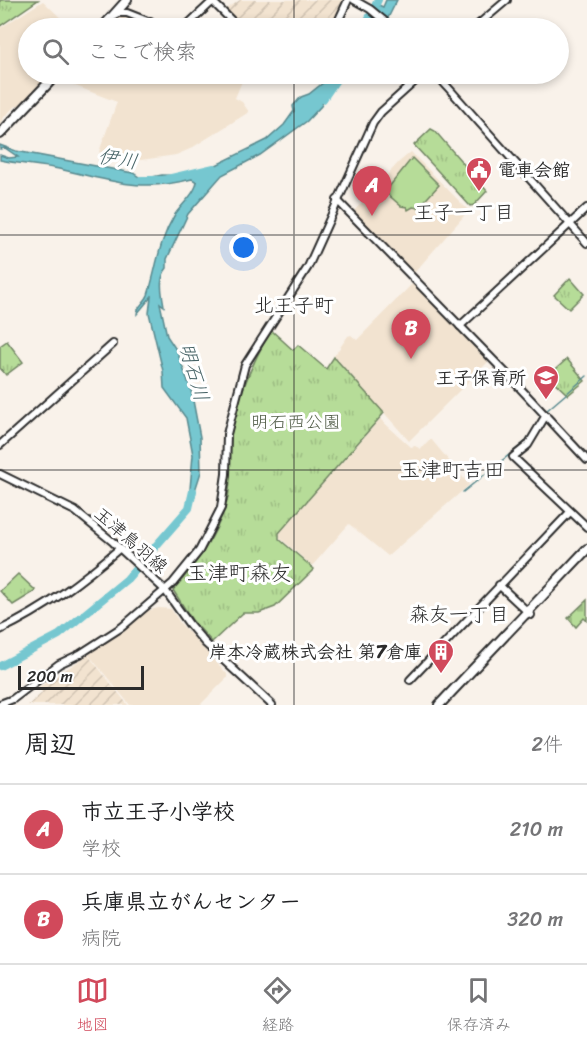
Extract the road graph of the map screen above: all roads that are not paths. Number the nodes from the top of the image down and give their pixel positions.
1 (127, 0) edge
2 (213, 0) edge
3 (348, 0) edge
4 (354, 0) edge
5 (507, 0) edge
6 (117, 13) junction
7 (112, 18) edge
8 (139, 18) edge
9 (194, 18) edge
10 (229, 18) edge
11 (340, 18) edge
12 (381, 18) edge
13 (486, 18) edge
14 (48, 84) edge
15 (412, 84) edge
16 (445, 84) edge
17 (0, 134) edge
18 (337, 200) junction
19 (587, 208) edge
20 (569, 224) junction
21 (587, 243) edge
22 (460, 326) junction
23 (113, 345) dead end
24 (546, 415) junction
25 (0, 444) edge
26 (587, 460) edge
27 (0, 474) edge
28 (570, 512) junction
29 (587, 527) edge
30 (120, 548) junction
31 (587, 549) edge
32 (587, 556) edge
33 (500, 585) junction
34 (165, 590) junction
35 (529, 613) junction
36 (0, 630) edge
37 (410, 680) dead end
38 (0, 704) edge
39 (272, 705) edge
40 (439, 705) edge
41 (445, 705) edge

1 - 6 main road
2 - 9 street
2 - 10 street
3 - 11 street
4 - 12 street
5 - 13 street
6 - 7 main road
6 - 8 street
14 - 17 main road
15 - 18 street
16 - 20 street
18 - 22 street
18 - 34 street
19 - 20 street
20 - 21 street
20 - 22 street
22 - 24 street
23 - 25 street
24 - 26 street
24 - 28 street
27 - 30 street, 玉津鳥羽線
28 - 29 street
28 - 33 street
30 - 34 street, 玉津鳥羽線
30 - 36 street
31 - 35 main road
32 - 35 main road
33 - 35 street
33 - 37 street
34 - 38 street
34 - 39 street, 玉津鳥羽線
35 - 40 main road
35 - 41 main road

